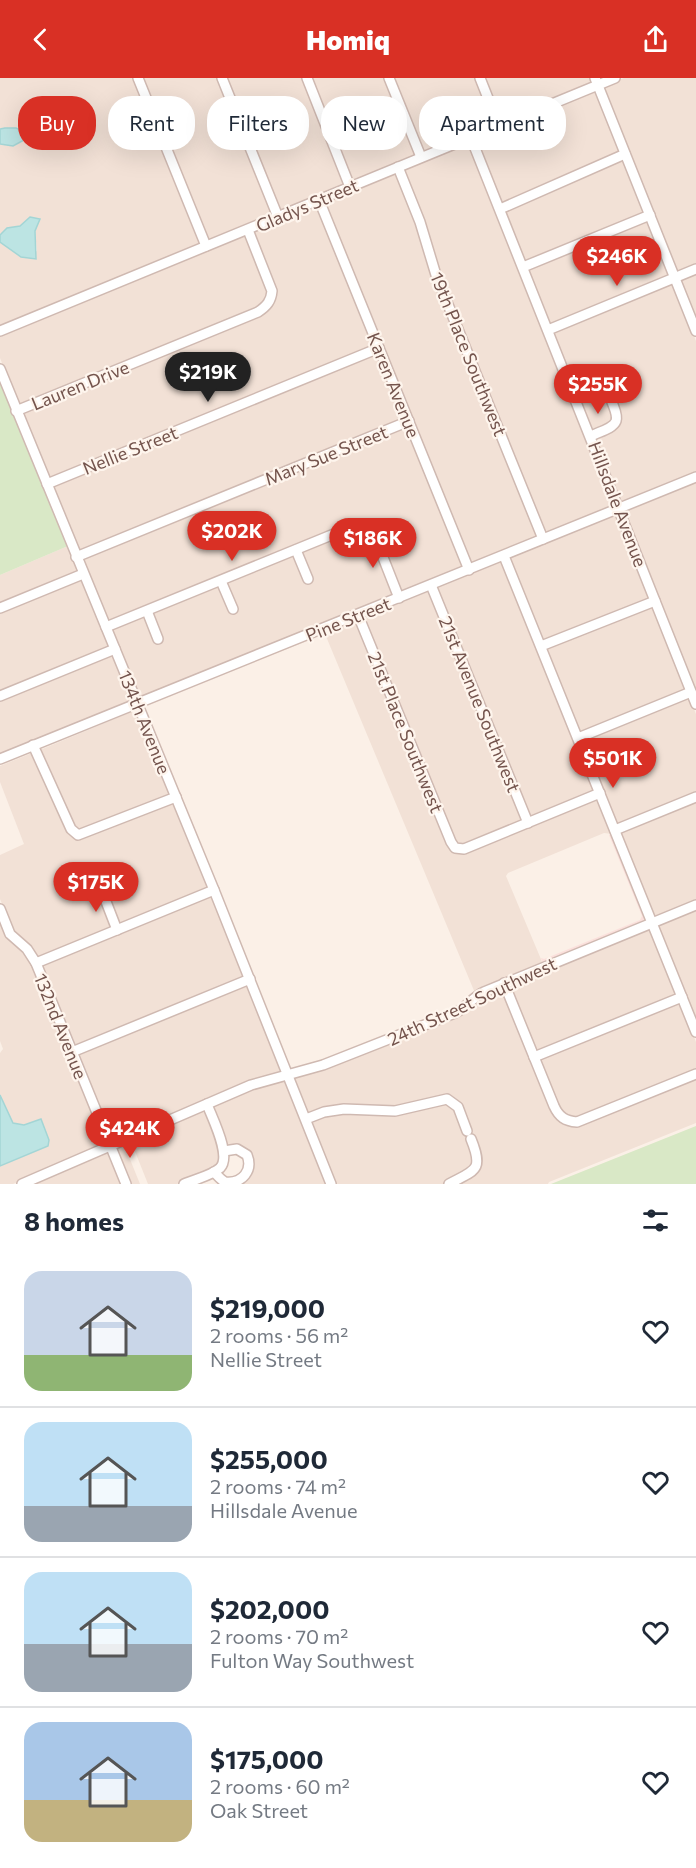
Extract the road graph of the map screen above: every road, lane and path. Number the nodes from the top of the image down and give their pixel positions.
1 (138, 78) edge
2 (222, 78) edge
3 (307, 78) edge
4 (389, 78) edge
5 (480, 78) edge
6 (615, 78) edge
7 (597, 81) edge
8 (487, 96) edge
9 (564, 96) edge
10 (439, 150) edge
11 (476, 150) edge
12 (625, 154) junction
13 (421, 157) junction
14 (398, 167) junction
15 (350, 187) junction
16 (319, 200) junction
17 (500, 209) junction
18 (650, 215) junction
19 (278, 217) junction
20 (248, 230) junction
21 (206, 246) junction
22 (523, 267) junction
23 (696, 268) edge
24 (675, 277) junction
25 (548, 330) junction
26 (0, 331) edge
27 (696, 331) edge
28 (379, 348) junction
29 (0, 369) edge
30 (574, 394) junction
31 (16, 411) junction
32 (409, 421) junction
33 (591, 436) junction
34 (696, 477) edge
35 (47, 484) junction
36 (619, 508) junction
37 (543, 539) junction
38 (296, 550) junction
39 (504, 556) junction
40 (76, 557) junction
41 (470, 570) junction
42 (83, 574) junction
43 (308, 579) dead end
44 (221, 581) junction
45 (431, 585) junction
46 (399, 598) junction
47 (655, 601) junction
48 (0, 608) edge
49 (232, 609) dead end
50 (147, 611) junction
51 (358, 615) junction
52 (106, 627) junction
53 (158, 639) dead end
54 (541, 646) junction
55 (115, 649) junction
56 (691, 692) junction
57 (0, 696) edge
58 (138, 704) junction
59 (696, 704) edge
60 (578, 738) junction
61 (33, 745) junction
62 (0, 759) edge
63 (600, 793) junction
64 (176, 797) junction
65 (696, 797) edge
66 (528, 823) junction
67 (615, 830) junction
68 (100, 886) dead end
69 (214, 890) junction
70 (696, 905) edge
71 (0, 909) edge
72 (653, 923) junction
73 (117, 930) junction
74 (36, 963) junction
75 (250, 979) junction
76 (504, 983) junction
77 (682, 997) junction
78 (696, 1032) edge
79 (72, 1052) junction
80 (534, 1057) junction
81 (696, 1074) edge
82 (289, 1076) junction
83 (207, 1104) junction
84 (306, 1119) junction
85 (109, 1145) junction
86 (224, 1151) junction
87 (214, 1172) junction
88 (21, 1184) edge
89 (126, 1184) edge
90 (184, 1184) edge
91 (331, 1184) edge
92 (449, 1184) edge

1 - 21 street
2 - 19 street
3 - 15 street
4 - 13 street
5 - 8 street
6 - 7 street, Gladys Street
7 - 9 street, Gladys Street
7 - 12 street
10 - 13 street, Gladys Street
11 - 17 street, Hillsdale Avenue
12 - 17 street
12 - 18 street
13 - 14 street, Gladys Street
14 - 15 street, Gladys Street
14 - 37 street, 19th Place Southwest
15 - 16 street, Gladys Street
16 - 19 street, Gladys Street
16 - 28 street, Karen Avenue
17 - 22 street, Hillsdale Avenue
18 - 22 street
18 - 24 street
19 - 20 street, Gladys Street
20 - 21 street, Gladys Street
20 - 31 street, Lauren Drive
21 - 26 street, Gladys Street
22 - 25 street, Hillsdale Avenue
23 - 24 street
24 - 25 street
24 - 27 street
25 - 30 street, Hillsdale Avenue
28 - 32 street, Karen Avenue
28 - 35 street, Nellie Street
29 - 31 street, 134th Avenue
30 - 33 street, Hillsdale Avenue
30 - 33 street
31 - 35 street, 134th Avenue
32 - 40 street, Mary Sue Street
32 - 41 street, Karen Avenue
33 - 36 street, Hillsdale Avenue
34 - 36 street, Pine Street
35 - 40 street, 134th Avenue
36 - 37 street, Pine Street
36 - 47 street, Hillsdale Avenue
37 - 39 street, Pine Street
38 - 43 street
38 - 44 street
38 - 46 street
39 - 41 street, Pine Street
39 - 54 street
40 - 42 street, 134th Avenue
41 - 45 street, Pine Street
42 - 48 street
42 - 52 street, 134th Avenue
44 - 49 street
44 - 50 street
45 - 46 street, Pine Street
45 - 66 street, 21st Avenue Southwest
46 - 51 street, Pine Street
47 - 54 street
47 - 56 street, Hillsdale Avenue
50 - 52 street
50 - 53 street
51 - 58 street, Pine Street
51 - 66 street, 21st Place Southwest
52 - 55 street, 134th Avenue
54 - 60 street
55 - 57 street
55 - 58 street, 134th Avenue
56 - 59 street, Hillsdale Avenue
56 - 60 street
58 - 61 street, Pine Street
58 - 64 street, 134th Avenue
60 - 63 street
61 - 62 street, Pine Street
61 - 64 street
63 - 66 street
63 - 67 street
64 - 69 street, 134th Avenue
65 - 67 street
67 - 72 street
68 - 73 street
69 - 73 street
69 - 75 street, 134th Avenue
70 - 72 street, 24th Street Southwest
71 - 74 street, 132nd Avenue
72 - 76 street, 24th Street Southwest
72 - 77 street
73 - 74 street
74 - 79 street, 132nd Avenue
75 - 79 street
75 - 82 street, 134th Avenue
76 - 80 street
76 - 82 street, 24th Street Southwest
77 - 78 street
77 - 80 street
79 - 85 street, 132nd Avenue
80 - 81 street
82 - 83 street, 24th Street Southwest
82 - 84 street, 134th Avenue
83 - 85 street, 24th Street Southwest
83 - 86 street
84 - 91 street, 134th Avenue
84 - 92 street
85 - 88 street, 24th Street Southwest
85 - 89 street, 132nd Avenue
86 - 87 street
86 - 87 street
87 - 90 street

